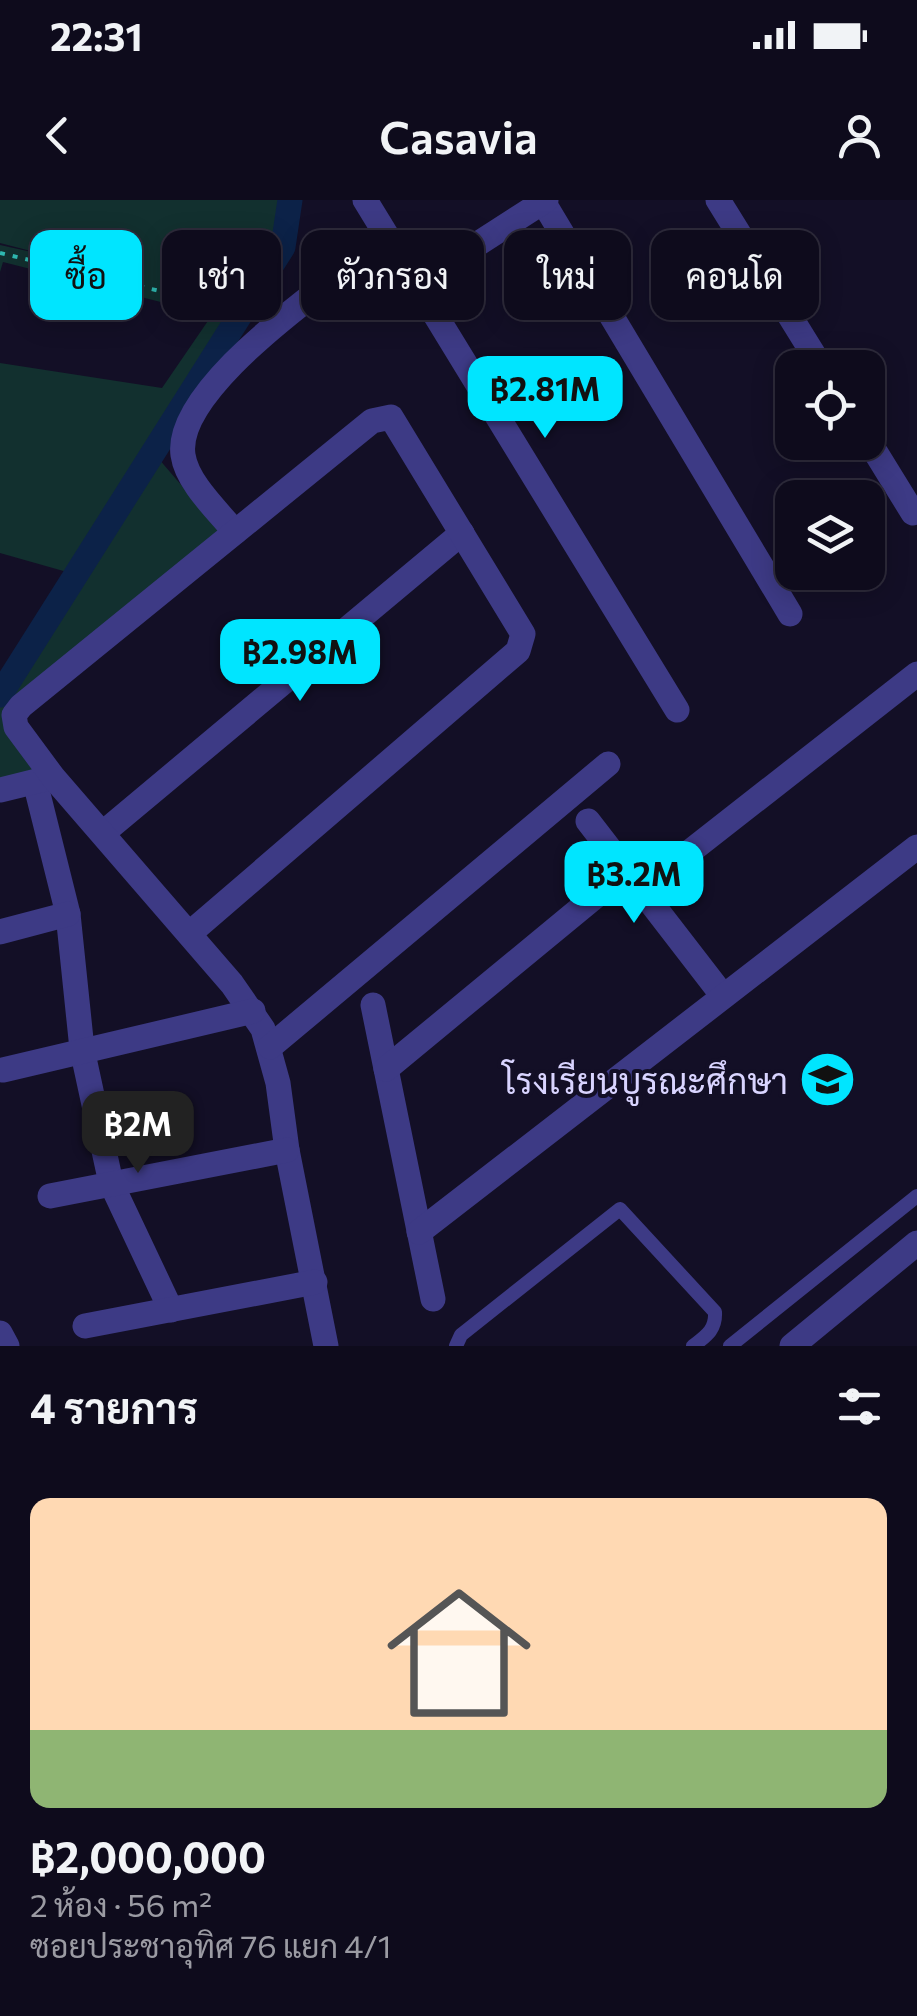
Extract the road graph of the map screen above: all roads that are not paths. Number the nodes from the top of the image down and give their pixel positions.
1 (365, 200) edge
2 (718, 200) edge
3 (544, 201) edge
4 (384, 230) edge
5 (484, 240) edge
6 (301, 304) edge
7 (440, 320) edge
8 (811, 350) edge
9 (880, 460) edge
10 (913, 513) dead end
11 (235, 532) junction
12 (462, 532) junction
13 (790, 614) dead end
14 (917, 674) edge
15 (677, 710) dead end
16 (608, 764) dead end
17 (44, 780) junction
18 (0, 790) edge
19 (588, 822) dead end
20 (103, 833) junction
21 (917, 847) edge
22 (634, 881) junction
23 (68, 914) junction
24 (0, 932) edge
25 (189, 934) junction
26 (724, 996) junction
27 (373, 1005) dead end
28 (253, 1010) junction
29 (270, 1047) junction
30 (82, 1050) junction
31 (386, 1069) junction
32 (3, 1070) dead end
33 (287, 1150) junction
34 (110, 1183) junction
35 (50, 1196) dead end
36 (917, 1196) edge
37 (419, 1232) junction
38 (913, 1253) edge
39 (316, 1282) junction
40 (433, 1299) dead end
41 (171, 1310) junction
42 (85, 1326) dead end
43 (0, 1333) edge
44 (7, 1346) edge
45 (326, 1346) edge
46 (456, 1346) edge
47 (693, 1346) edge
48 (730, 1346) edge
49 (792, 1346) edge

1 - 4 street
2 - 8 street
3 - 5 street
3 - 13 street
6 - 11 street
7 - 15 street
9 - 10 street
11 - 12 street
11 - 17 street
12 - 20 street
12 - 25 street
14 - 22 street
16 - 29 street
17 - 18 street
17 - 20 street
17 - 23 street
19 - 22 street
20 - 25 street
21 - 26 street
22 - 26 street
22 - 31 street
23 - 24 street
23 - 30 street
25 - 28 street
26 - 37 street
27 - 31 street
28 - 29 street
28 - 30 street
29 - 33 street
30 - 32 street
30 - 34 street
31 - 37 street
33 - 34 street
33 - 39 street
34 - 35 street
34 - 41 street
36 - 48 lane
37 - 40 street
38 - 49 street
39 - 41 street
39 - 45 street
41 - 42 street
43 - 44 street
46 - 47 lane

